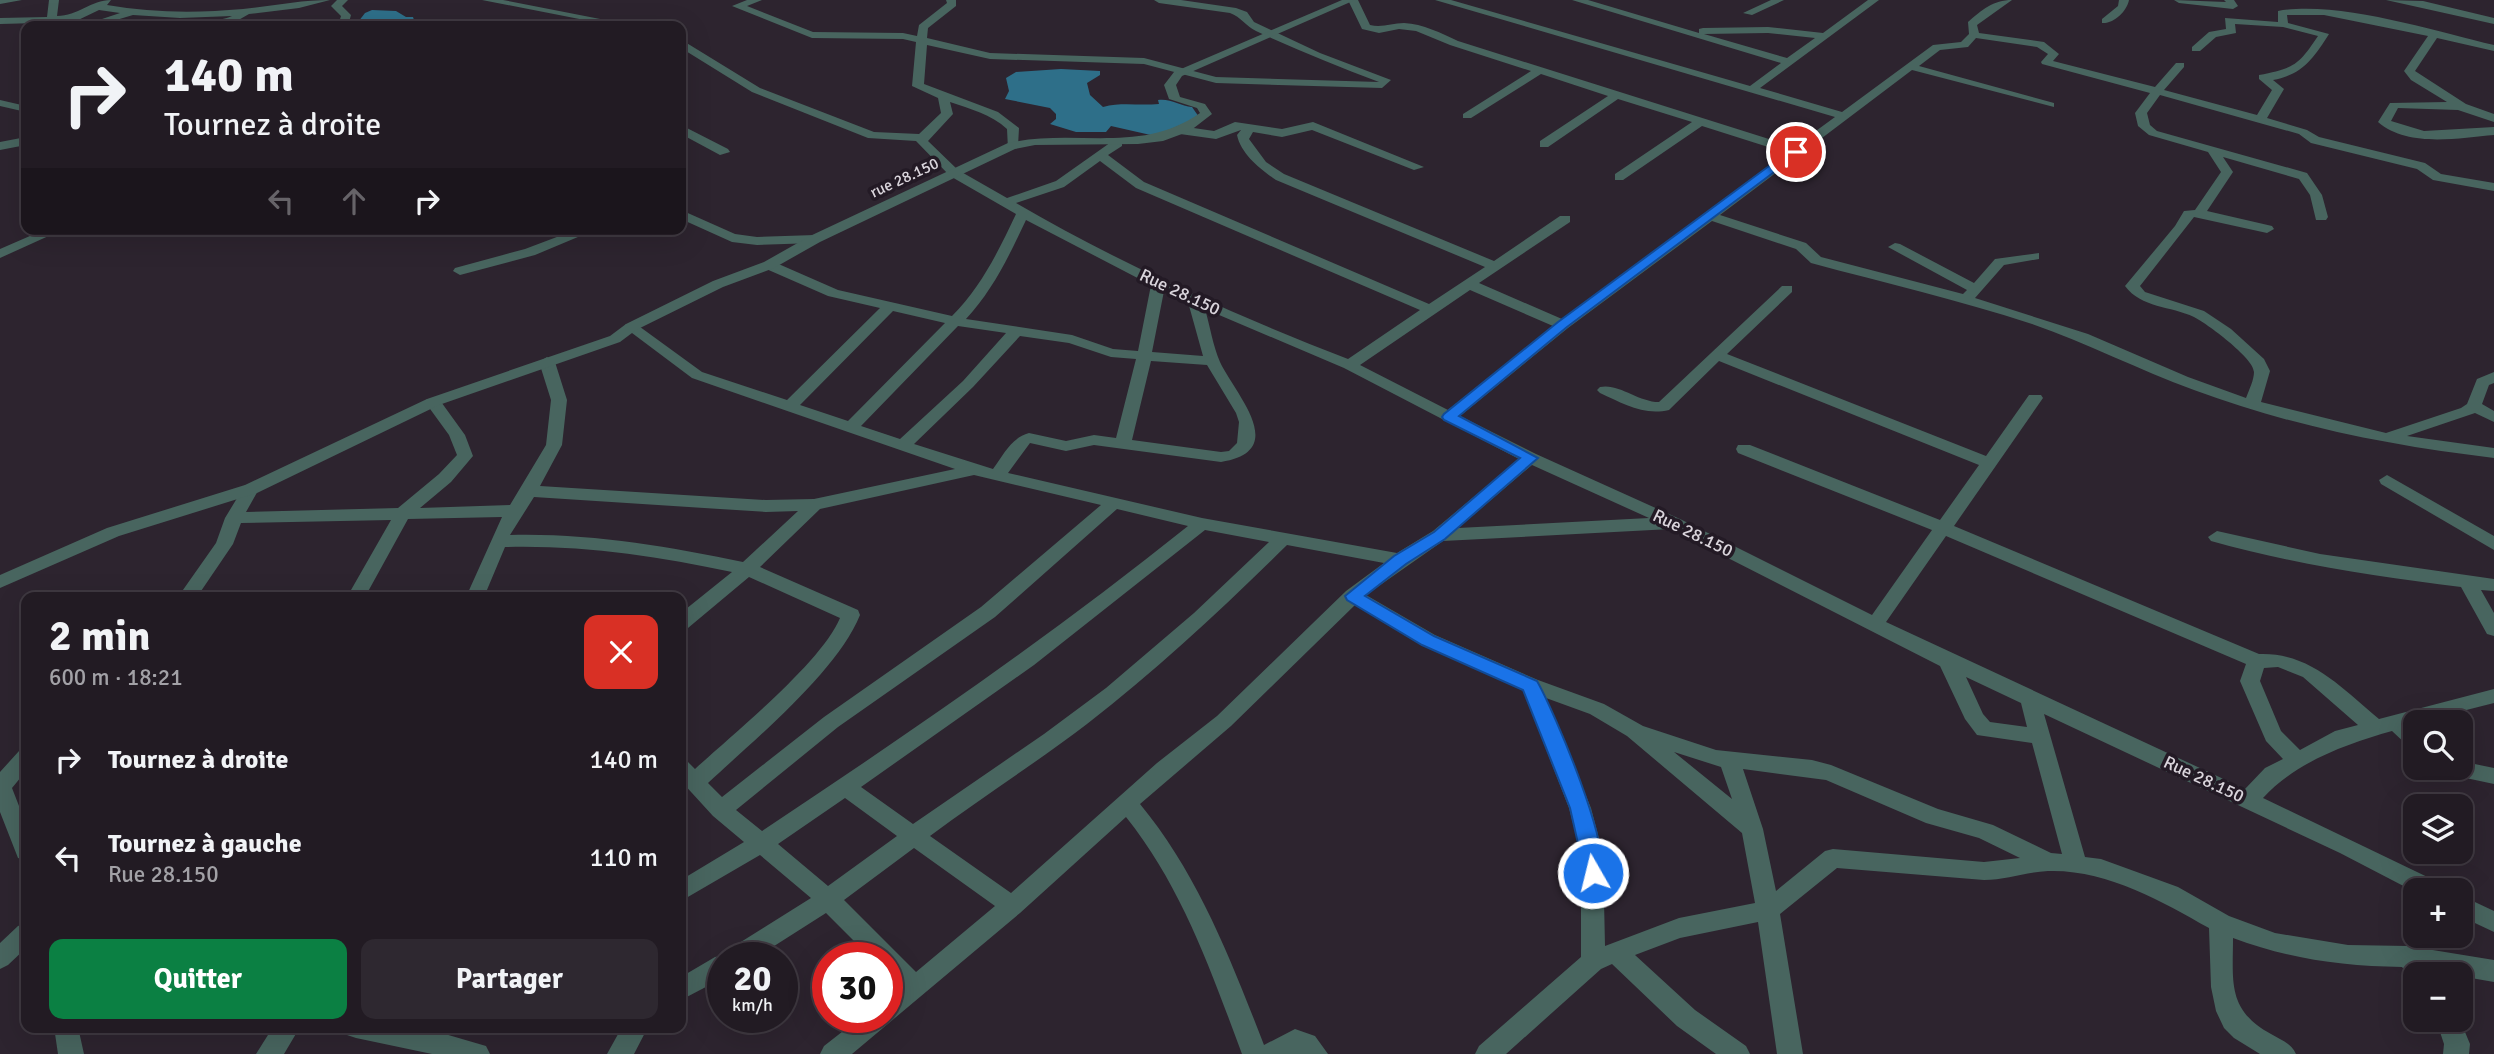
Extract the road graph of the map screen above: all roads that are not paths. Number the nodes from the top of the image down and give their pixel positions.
1 (17, 0) edge
2 (54, 0) edge
3 (111, 0) edge
4 (325, 0) edge
5 (343, 0) edge
6 (487, 0) edge
7 (757, 0) edge
8 (951, 0) edge
9 (1159, 0) edge
10 (1352, 0) edge
11 (1440, 0) edge
12 (1577, 0) edge
13 (1779, 0) edge
14 (1874, 0) edge
15 (2124, 0) edge
16 (2179, 0) edge
17 (2229, 0) edge
18 (2283, 0) edge
19 (2348, 0) edge
20 (2391, 0) edge
21 (2444, 0) edge
22 (0, 1) edge
23 (1984, 1) edge
24 (2005, 2) edge
25 (96, 6) junction
26 (254, 9) junction
27 (2293, 9) junction
28 (2494, 10) edge
29 (133, 13) junction
30 (1748, 13) dead end
31 (2337, 15) junction
32 (0, 20) edge
33 (28, 21) edge
34 (57, 21) edge
35 (63, 21) edge
36 (104, 21) edge
37 (231, 21) edge
38 (344, 21) edge
39 (603, 21) edge
40 (2106, 21) dead end
41 (2494, 21) edge
42 (2281, 24) junction
43 (1684, 31) junction
44 (1272, 33) junction
45 (2324, 34) junction
46 (1974, 35) junction
47 (2434, 35) junction
48 (1825, 36) junction
49 (924, 39) junction
50 (686, 47) edge
51 (2494, 48) edge
52 (2196, 50) dead end
53 (1788, 62) junction
54 (2180, 65) dead end
55 (1912, 67) junction
56 (1185, 70) junction
57 (1539, 71) junction
58 (1751, 90) junction
59 (2157, 91) junction
60 (1616, 95) junction
61 (943, 96) junction
62 (0, 103) edge
63 (2050, 105) dead end
64 (2464, 107) junction
65 (21, 108) edge
66 (1467, 116) dead end
67 (1844, 116) junction
68 (2494, 119) edge
69 (2260, 120) junction
70 (1700, 122) junction
71 (1250, 128) junction
72 (1180, 130) junction
73 (2494, 131) edge
74 (686, 132) edge
75 (922, 138) junction
76 (21, 142) edge
77 (1118, 143) junction
78 (1544, 144) dead end
79 (0, 146) edge
80 (1012, 146) junction
81 (2212, 150) junction
82 (724, 152) dead end
83 (1796, 152) junction
84 (1100, 155) junction
85 (1418, 167) dead end
86 (954, 173) junction
87 (1619, 177) dead end
88 (2494, 187) edge
89 (1006, 202) junction
90 (1023, 213) junction
91 (2199, 213) junction
92 (686, 216) edge
93 (1711, 216) junction
94 (2321, 218) dead end
95 (1565, 219) dead end
96 (2267, 229) dead end
97 (44, 235) edge
98 (574, 235) edge
99 (815, 239) junction
100 (1895, 247) dead end
101 (0, 254) edge
102 (2034, 256) dead end
103 (769, 265) junction
104 (1495, 266) junction
105 (460, 271) dead end
106 (1158, 283) junction
107 (1469, 284) junction
108 (1787, 289) dead end
109 (1971, 294) junction
110 (1195, 300) junction
111 (891, 306) junction
112 (1431, 310) junction
113 (958, 322) junction
114 (1563, 325) junction
115 (631, 327) junction
116 (1015, 332) junction
117 (1719, 356) junction
118 (1144, 357) junction
119 (1212, 361) junction
120 (547, 362) junction
121 (1349, 365) junction
122 (2494, 377) edge
123 (1605, 390) dead end
124 (2035, 398) dead end
125 (433, 402) junction
126 (790, 405) junction
127 (2252, 405) junction
128 (2474, 406) junction
129 (2494, 416) edge
130 (1449, 417) junction
131 (851, 427) junction
132 (2385, 438) junction
133 (1123, 444) junction
134 (902, 445) junction
135 (1744, 449) dead end
136 (2494, 453) edge
137 (1530, 458) junction
138 (1989, 463) junction
139 (974, 470) junction
140 (998, 475) junction
141 (2387, 480) dead end
142 (251, 489) junction
143 (529, 491) junction
144 (814, 505) junction
145 (1113, 505) junction
146 (513, 511) junction
147 (403, 513) junction
148 (234, 517) junction
149 (1674, 523) junction
150 (1202, 524) junction
151 (1942, 528) junction
152 (1439, 535) junction
153 (2217, 537) dead end
154 (1284, 538) junction
155 (498, 541) junction
156 (2494, 544) edge
157 (1400, 560) junction
158 (747, 569) junction
159 (0, 582) edge
160 (2467, 582) junction
161 (2494, 585) edge
162 (190, 592) edge
163 (359, 592) edge
164 (477, 592) edge
165 (1353, 596) junction
166 (686, 619) edge
167 (1875, 624) junction
168 (2494, 629) edge
169 (1948, 661) junction
170 (2257, 661) junction
171 (1531, 685) junction
172 (2494, 696) edge
173 (2029, 697) junction
174 (2385, 725) junction
175 (1634, 730) junction
176 (2403, 734) edge
177 (2040, 736) junction
178 (2297, 760) junction
179 (1730, 761) junction
180 (21, 763) edge
181 (2473, 772) edge
182 (688, 775) edge
183 (2494, 776) edge
184 (0, 786) edge
185 (845, 787) junction
186 (2248, 800) junction
187 (1127, 803) junction
188 (720, 810) junction
189 (1752, 829) junction
190 (914, 835) junction
191 (21, 838) edge
192 (762, 843) junction
193 (2048, 862) junction
194 (2076, 864) junction
195 (2407, 878) edge
196 (686, 888) edge
197 (829, 900) junction
198 (1012, 906) junction
199 (1768, 910) junction
200 (2473, 912) edge
201 (2494, 922) edge
202 (2221, 923) junction
203 (21, 938) edge
204 (760, 942) edge
205 (870, 942) edge
206 (1604, 956) junction
207 (0, 958) edge
208 (2403, 964) edge
209 (2473, 970) edge
210 (2494, 971) edge
211 (707, 974) edge
212 (903, 975) edge
213 (686, 986) edge
214 (916, 988) junction
215 (903, 998) edge
216 (2452, 1032) edge
217 (67, 1033) edge
218 (284, 1033) edge
219 (412, 1033) edge
220 (632, 1033) edge
221 (860, 1033) edge
222 (71, 1054) edge
223 (269, 1054) edge
224 (477, 1054) edge
225 (620, 1054) edge
226 (833, 1054) edge
227 (1255, 1054) edge
228 (1271, 1054) edge
229 (1315, 1054) edge
230 (1488, 1054) edge
231 (1737, 1054) edge
232 (1790, 1054) edge
233 (2283, 1054) edge
234 (2456, 1054) edge

1 - 22 street
2 - 34 street
3 - 25 street
4 - 26 street
5 - 38 street
6 - 39 street
7 - 49 street
8 - 49 street
9 - 44 street
10 - 44 street
10 - 57 street
11 - 58 street
12 - 43 street
13 - 30 street
14 - 48 street
15 - 40 street
16 - 17 street
18 - 27 street
19 - 31 street
20 - 41 street
21 - 28 street
23 - 24 street
24 - 46 street
25 - 29 street
25 - 35 street
26 - 29 street
26 - 37 street
27 - 31 street
27 - 42 street
29 - 36 street
31 - 45 street
31 - 47 street
32 - 33 street
42 - 45 street
42 - 52 street
43 - 48 street
43 - 53 street
44 - 56 street
44 - 56 street
45 - 69 street
46 - 55 street
46 - 59 street
47 - 51 street
47 - 64 street
48 - 53 street
49 - 56 street
49 - 61 street
50 - 75 street
53 - 58 street
54 - 59 street
55 - 63 street
55 - 67 street
56 - 72 street
57 - 60 street
57 - 66 street
58 - 67 street
59 - 69 street
59 - 81 street
60 - 70 street
60 - 78 street
61 - 75 street, rue 28.150
61 - 80 street
62 - 65 street
64 - 68 street
64 - 73 street
67 - 83 street
69 - 88 street
70 - 83 street
70 - 87 street
71 - 72 street
71 - 85 street
71 - 104 street
72 - 77 street
74 - 82 street
75 - 86 street, rue 28.150
76 - 79 street
77 - 80 street
77 - 84 street
80 - 86 street
81 - 91 street
81 - 94 street
83 - 93 street
84 - 89 street
84 - 112 street
86 - 89 street, Rue 28.150
86 - 99 street, rue 28.150
89 - 90 street, Rue 28.150
90 - 106 street, Rue 28.150
90 - 113 street
91 - 96 street
91 - 127 street
92 - 99 street, rue 28.150
93 - 109 street
93 - 114 street
95 - 104 street
97 - 101 street
98 - 105 street
99 - 103 street, rue 28.150
100 - 109 street
102 - 109 street
103 - 111 street
103 - 115 street, rue 28.150
104 - 107 street
106 - 110 street, Rue 28.150
106 - 118 street
107 - 112 street
107 - 114 street
108 - 117 street
109 - 127 street
110 - 119 street
110 - 121 street, Rue 28.150
111 - 113 street
111 - 126 street
112 - 121 street
113 - 116 street
113 - 131 street
114 - 130 street
115 - 120 street, rue 28.150
115 - 126 street
116 - 118 street
116 - 134 street
117 - 123 street
117 - 138 street
118 - 119 street
118 - 133 street
119 - 133 street
120 - 125 street, rue 28.150
120 - 143 street
121 - 130 street, Rue 28.150
122 - 128 street
124 - 138 street
125 - 142 street, rue 28.150
125 - 147 street
126 - 131 street
127 - 132 street
128 - 129 street
128 - 132 street
130 - 137 street, Rue 28.150
131 - 134 street
132 - 136 street
133 - 140 street
134 - 139 street
135 - 151 street
137 - 149 street, Rue 28.150
137 - 152 street
138 - 151 street
139 - 140 street
139 - 144 street
140 - 145 street
141 - 156 street
142 - 148 street
142 - 159 street, rue 28.150
143 - 144 street
143 - 146 street
144 - 158 street
145 - 150 street
145 - 188 street
146 - 147 street
146 - 155 street
147 - 148 street
147 - 163 street
148 - 162 street
149 - 152 street
149 - 167 street, Rue 28.150
150 - 154 street
150 - 185 street
151 - 167 street
151 - 170 street
152 - 157 street
153 - 160 street
154 - 157 street
154 - 190 street
155 - 158 street
155 - 164 street
157 - 165 street
158 - 166 street
158 - 182 street
160 - 161 street
160 - 168 street
165 - 171 street
165 - 187 street
167 - 169 street, Rue 28.150
169 - 173 street, Rue 28.150
169 - 177 street
170 - 174 street
170 - 178 street
171 - 175 street
171 - 206 street
172 - 174 street
173 - 177 street
173 - 186 street, Rue 28.150
174 - 176 street
174 - 178 street
175 - 179 street
175 - 189 street
177 - 194 street
178 - 186 street
179 - 189 street
179 - 193 street
180 - 184 street
181 - 183 street
182 - 188 street
184 - 191 street
185 - 190 street
185 - 192 street
186 - 195 street, Rue 28.150
187 - 198 street
187 - 227 street
188 - 192 street
189 - 199 street
190 - 197 street
190 - 198 street
192 - 196 street
192 - 197 street
193 - 194 street
193 - 199 street
194 - 202 street
197 - 204 street
197 - 205 street
198 - 214 street
199 - 206 street
199 - 232 street
200 - 201 street
202 - 208 street
202 - 233 street
203 - 207 street
206 - 230 street
206 - 231 street
209 - 210 street
211 - 213 street
212 - 214 street
214 - 215 street
216 - 234 street
217 - 222 street
218 - 223 street
219 - 224 street
220 - 225 street
221 - 226 street
228 - 229 street

